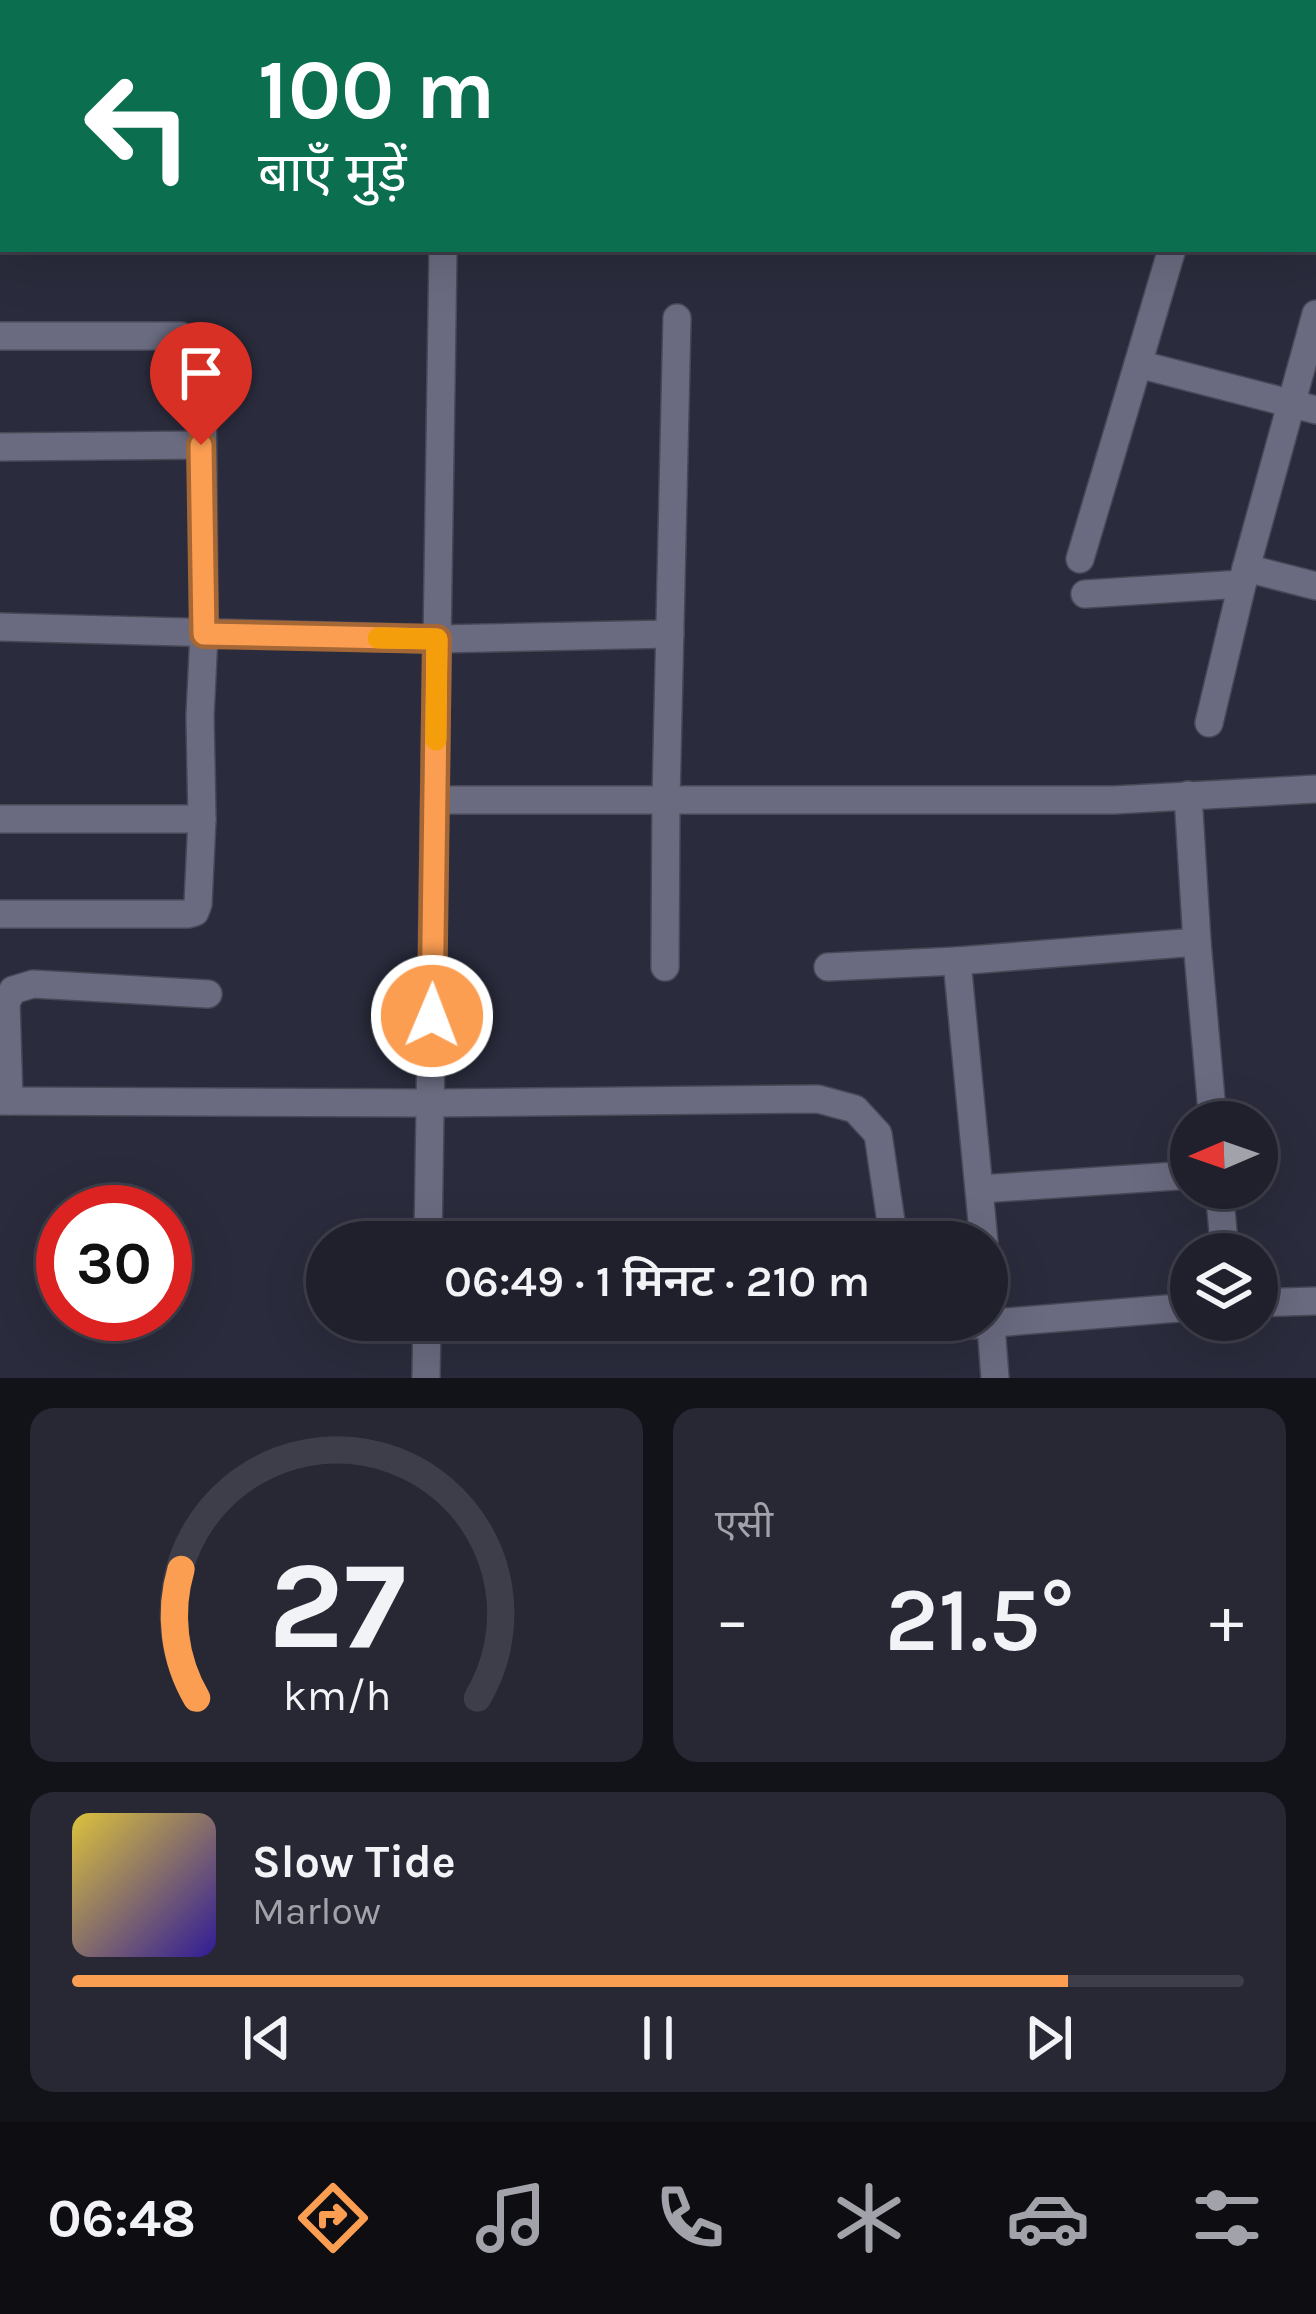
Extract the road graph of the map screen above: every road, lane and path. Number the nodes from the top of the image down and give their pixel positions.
1 (443, 252) edge
2 (1171, 252) edge
3 (1316, 314) edge
4 (677, 318) dead end
5 (0, 336) edge
6 (1138, 364) junction
7 (1304, 406) edge
8 (201, 445) junction
9 (0, 446) edge
10 (1080, 559) dead end
11 (1244, 576) junction
12 (1316, 586) edge
13 (1085, 594) dead end
14 (0, 627) edge
15 (204, 634) junction
16 (670, 634) junction
17 (437, 639) junction
18 (1209, 723) dead end
19 (1316, 789) edge
20 (1188, 795) junction
21 (435, 800) junction
22 (666, 800) junction
23 (202, 819) junction
24 (0, 820) edge
25 (0, 914) edge
26 (1197, 942) junction
27 (957, 961) junction
28 (665, 967) dead end
29 (827, 967) dead end
30 (208, 994) dead end
31 (4, 1101) edge
32 (1211, 1101) edge
33 (430, 1103) junction
34 (1170, 1175) edge
35 (980, 1189) junction
36 (428, 1221) edge
37 (891, 1221) edge
38 (982, 1221) edge
39 (1316, 1300) edge
40 (1278, 1302) edge
41 (1170, 1309) edge
42 (1008, 1323) edge
43 (427, 1341) edge
44 (992, 1341) edge
45 (426, 1378) edge
46 (995, 1378) edge

1 - 17 street
2 - 6 street
3 - 7 street
4 - 16 street
5 - 8 street
6 - 7 street
6 - 10 street
7 - 11 street
8 - 9 street
8 - 15 street
11 - 12 street
11 - 13 street
11 - 18 street
14 - 15 street
15 - 17 street
15 - 23 street
16 - 17 street
16 - 22 street
17 - 21 street
19 - 20 street
20 - 22 street
20 - 26 street
21 - 22 street
21 - 33 street
22 - 28 street
23 - 24 street
23 - 25 street
26 - 27 street
26 - 32 street
27 - 29 street
27 - 35 street
30 - 31 street
31 - 33 street
33 - 36 street
33 - 37 street
34 - 35 street
35 - 38 street
39 - 40 street
41 - 42 street
43 - 45 street
44 - 46 street

